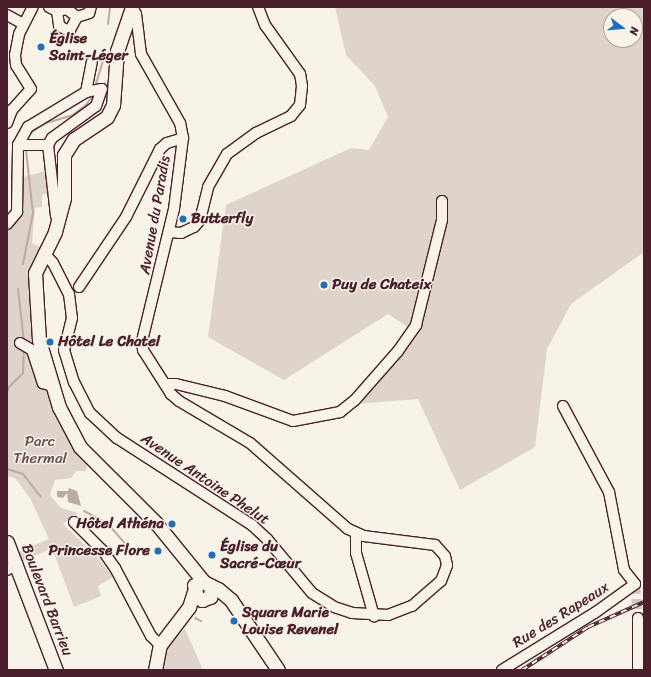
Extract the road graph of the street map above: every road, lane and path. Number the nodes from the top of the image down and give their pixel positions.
1 (33, 7) edge
2 (132, 7) edge
3 (258, 7) edge
4 (53, 9) edge
5 (90, 10) edge
6 (7, 15) edge
7 (77, 17) junction
8 (23, 24) junction
9 (92, 62) dead end
10 (94, 90) junction
11 (7, 123) edge
12 (94, 126) junction
13 (183, 138) junction
14 (48, 145) junction
15 (24, 146) junction
16 (442, 200) dead end
17 (7, 224) edge
18 (57, 225) junction
19 (169, 232) junction
20 (44, 253) junction
21 (79, 287) dead end
22 (20, 343) dead end
23 (165, 384) junction
24 (52, 386) junction
25 (563, 406) dead end
26 (74, 522) dead end
27 (356, 534) junction
28 (7, 542) edge
29 (12, 567) edge
30 (640, 585) edge
31 (203, 591) junction
32 (374, 616) junction
33 (638, 618) tunnel mouth
34 (160, 646) junction
35 (56, 670) edge
36 (155, 670) edge
37 (278, 670) edge
38 (502, 670) edge
39 (638, 670) edge

1 - 8 street
2 - 12 main road
2 - 13 street, Avenue du Paradis
3 - 19 street
4 - 7 street
4 - 7 street
5 - 7 street
6 - 8 street
8 - 11 street
9 - 10 street
10 - 12 street
10 - 14 street
10 - 15 street
12 - 18 main road
13 - 19 street, Avenue du Paradis
13 - 21 street
14 - 15 street
14 - 18 street
15 - 17 street
16 - 23 street
18 - 20 main road
19 - 23 street, Avenue du Paradis
20 - 24 main road
20 - 32 street, Avenue Antoine Phelut
22 - 24 street
23 - 27 street
24 - 31 main road
25 - 30 street
26 - 34 street
27 - 32 street
27 - 32 street, Avenue Antoine Phelut
28 - 29 main road, Boulevard Barrieu
29 - 35 main road, Boulevard Barrieu
30 - 38 street, Rue des Rapeaux
31 - 34 main road
31 - 37 main road
33 - 39 street
34 - 36 main road

